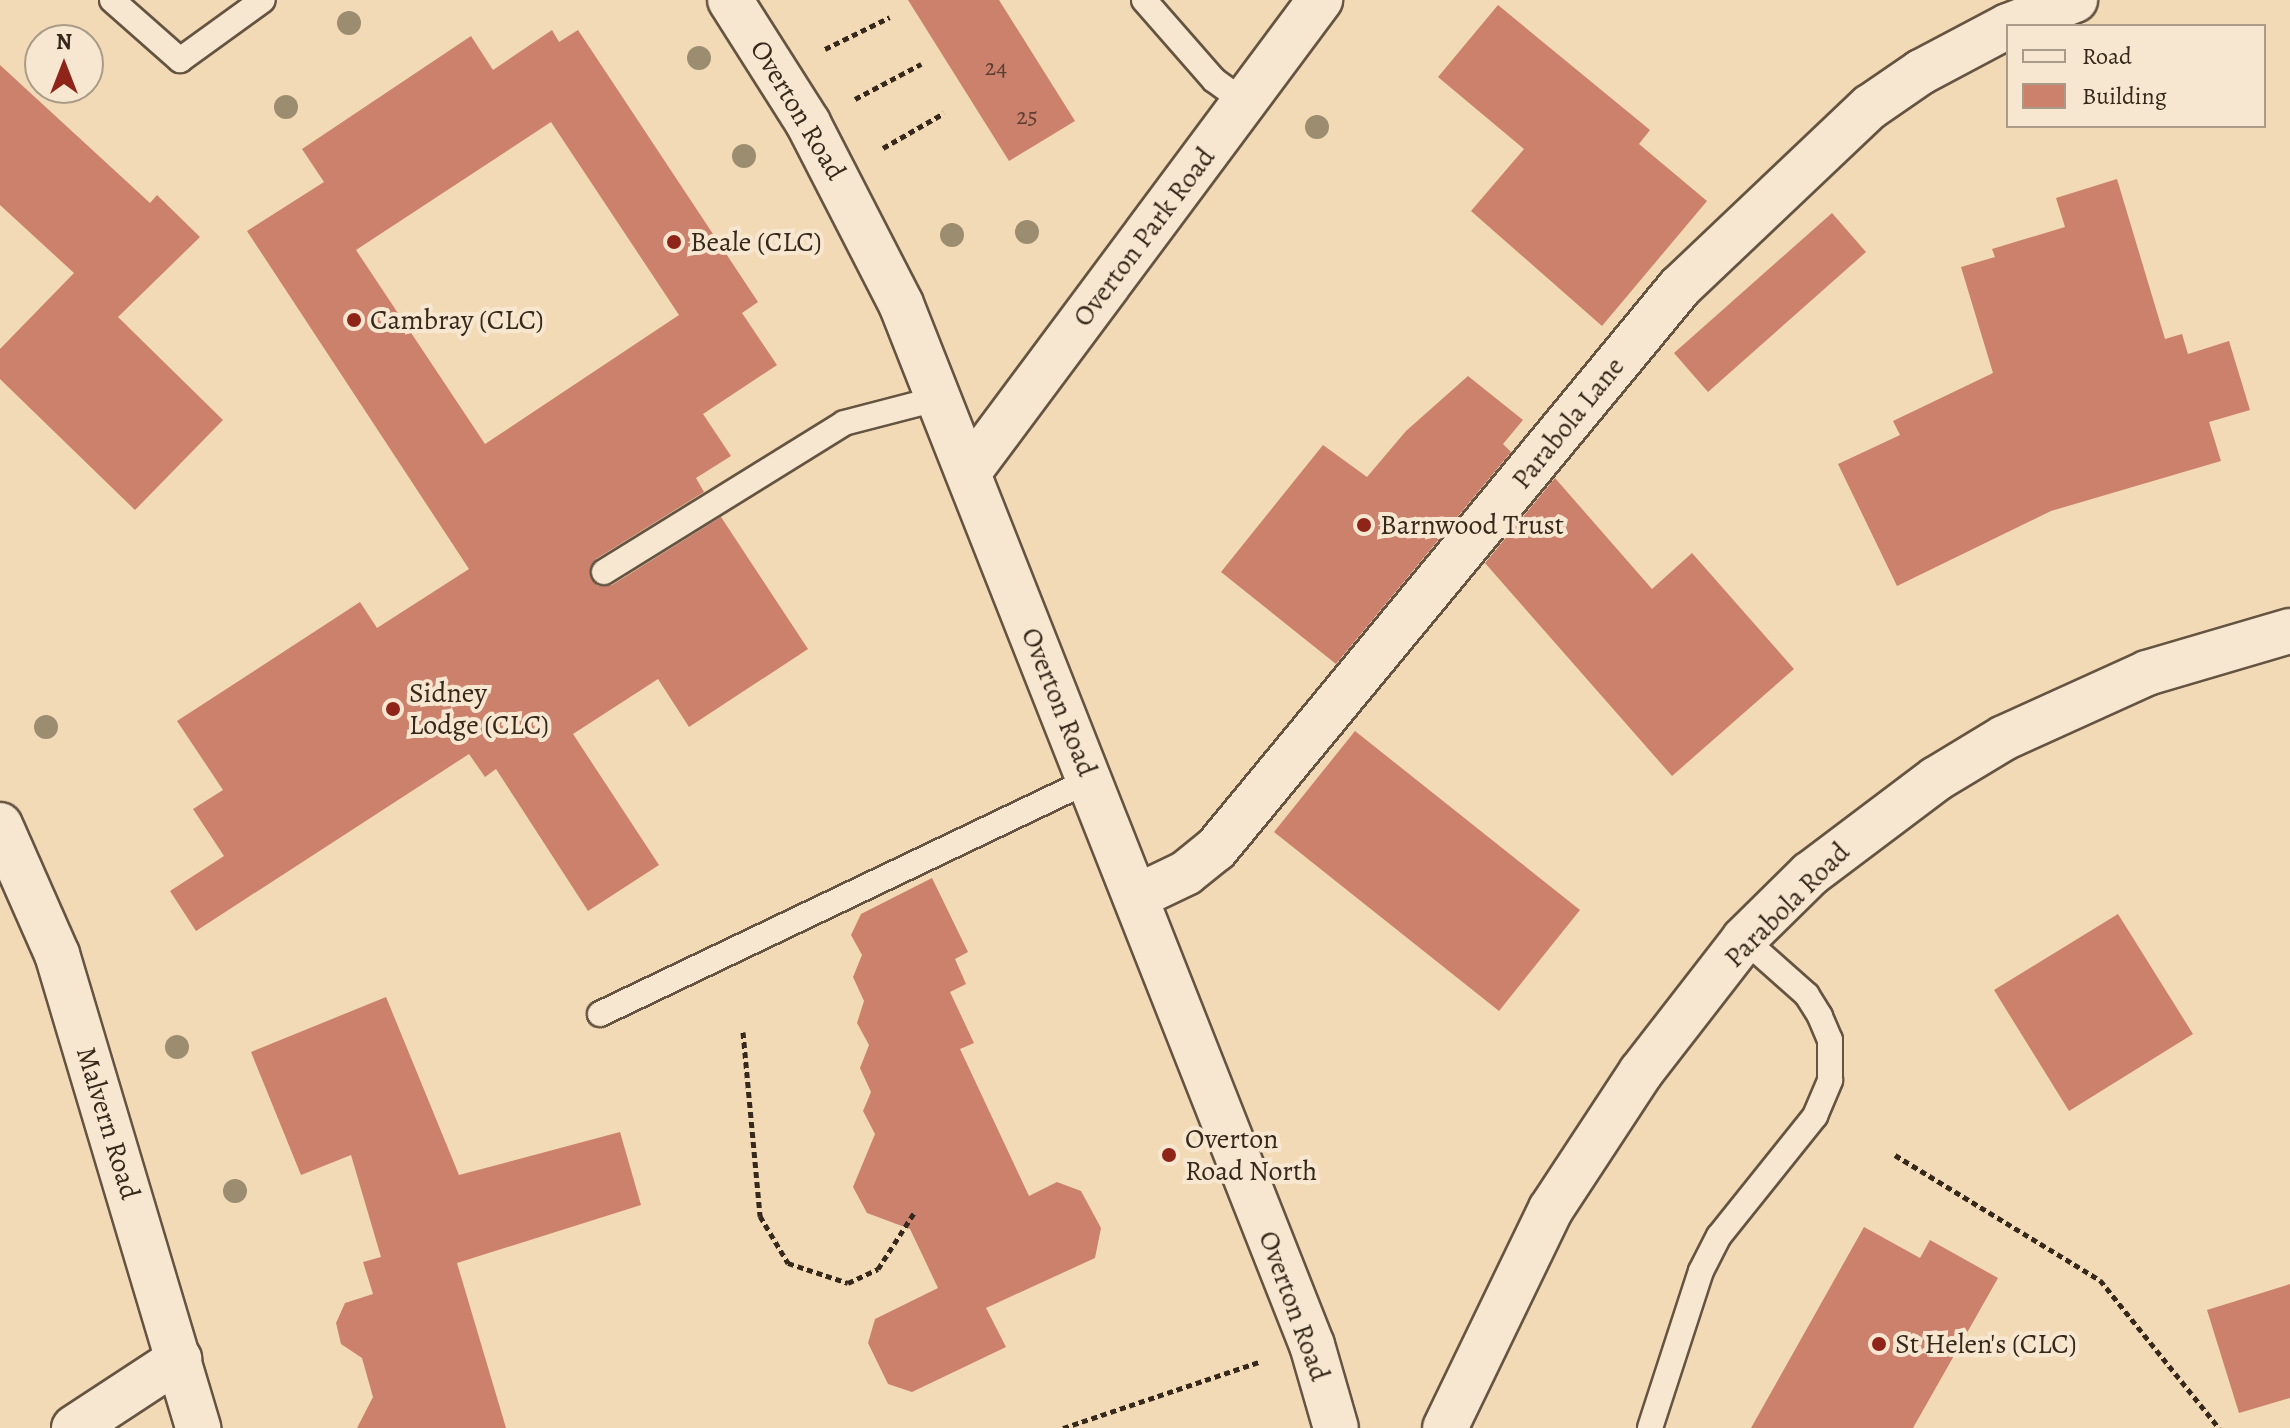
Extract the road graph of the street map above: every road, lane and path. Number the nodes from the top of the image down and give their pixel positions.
1 (112, 0) edge
2 (263, 0) edge
3 (730, 0) edge
4 (1144, 0) edge
5 (1320, 0) edge
6 (2075, 0) edge
7 (890, 17) dead end
8 (2013, 24) edge
9 (870, 26) dead end
10 (2006, 27) edge
11 (921, 64) dead end
12 (896, 77) dead end
13 (1244, 102) junction
14 (944, 113) dead end
15 (921, 126) dead end
16 (941, 398) junction
17 (968, 473) junction
18 (604, 572) dead end
19 (2290, 631) edge
20 (1090, 780) junction
21 (0, 825) edge
22 (1136, 897) junction
23 (1744, 939) junction
24 (600, 1014) dead end
25 (743, 1032) dead end
26 (1895, 1155) dead end
27 (914, 1213) dead end
28 (1312, 1345) junction
29 (179, 1359) junction
30 (74, 1428) edge
31 (198, 1428) edge
32 (1063, 1428) edge
33 (1336, 1428) edge
34 (1445, 1428) edge
35 (1650, 1428) edge
36 (2219, 1428) edge

1 - 2 lane
3 - 16 street, Overton Road
4 - 13 lane
5 - 13 street, Overton Park Road
6 - 8 street, Parabola Lane
7 - 9 path
10 - 22 street, Parabola Lane
11 - 12 path
13 - 17 street, Overton Park Road
14 - 15 path
16 - 17 street, Overton Road
16 - 18 lane
17 - 20 street, Overton Road
19 - 23 street, Parabola Road
20 - 22 street, Overton Road
20 - 24 lane
21 - 29 street, Malvern Road
22 - 28 street, Overton Road
23 - 34 street, Parabola Road
23 - 35 lane
25 - 27 path
26 - 36 path
28 - 32 path
28 - 33 street, Overton Road
29 - 30 street
29 - 31 street, Malvern Road

